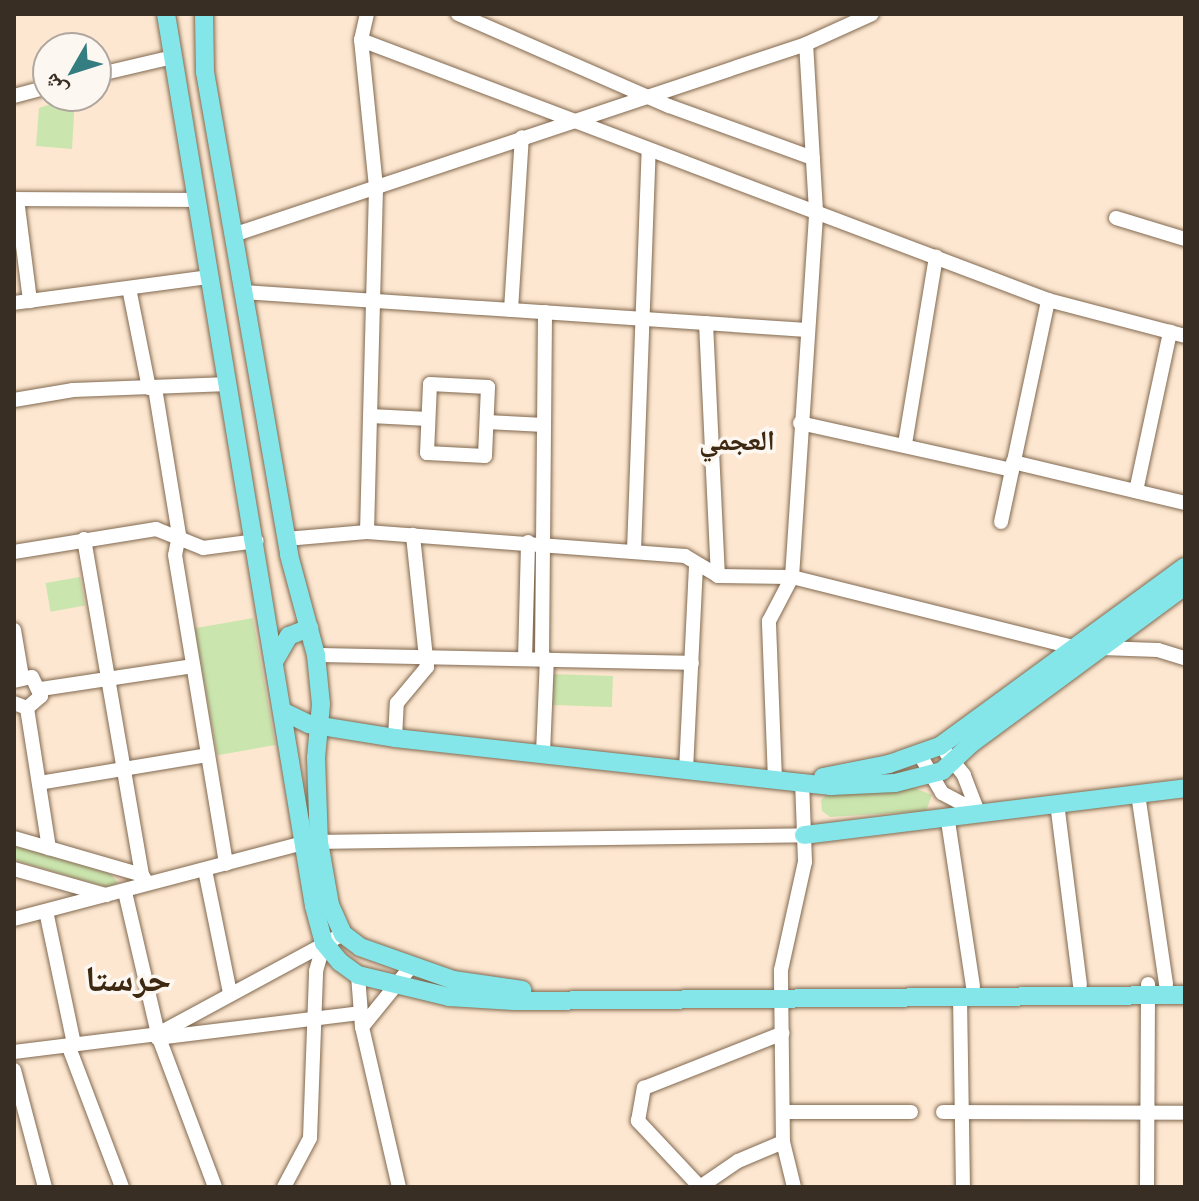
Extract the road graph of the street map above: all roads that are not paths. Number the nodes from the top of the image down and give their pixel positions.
1 (166, 14) edge
2 (204, 14) edge
3 (367, 14) edge
4 (458, 14) edge
5 (872, 14) edge
6 (361, 40) junction
7 (806, 44) junction
8 (173, 57) junction
9 (112, 71) edge
10 (646, 95) junction
11 (570, 121) junction
12 (522, 137) junction
13 (649, 150) junction
14 (813, 158) junction
15 (376, 187) junction
16 (15, 199) edge
17 (197, 200) junction
18 (816, 211) junction
19 (1116, 218) dead end
20 (233, 235) junction
21 (1185, 239) edge
22 (936, 257) junction
23 (210, 277) junction
24 (129, 288) junction
25 (243, 292) junction
26 (375, 300) junction
27 (1048, 300) junction
28 (30, 301) junction
29 (14, 303) edge
30 (511, 310) junction
31 (545, 312) junction
32 (217, 314) junction
33 (643, 319) junction
34 (706, 323) junction
35 (807, 330) junction
36 (1180, 330) edge
37 (253, 346) junction
38 (229, 384) junction
39 (152, 388) junction
40 (14, 400) edge
41 (371, 416) junction
42 (428, 419) junction
43 (487, 422) junction
44 (800, 423) junction
45 (544, 425) junction
46 (905, 444) junction
47 (1013, 466) junction
48 (1136, 491) junction
49 (1185, 503) edge
50 (1001, 522) dead end
51 (367, 532) junction
52 (179, 535) junction
53 (413, 535) junction
54 (84, 539) junction
55 (286, 539) junction
56 (257, 541) junction
57 (535, 543) junction
58 (634, 551) junction
59 (14, 552) edge
60 (696, 566) junction
61 (1185, 567) edge
62 (718, 576) junction
63 (792, 577) junction
64 (1185, 586) edge
65 (309, 628) junction
66 (14, 630) edge
67 (1073, 647) junction
68 (1105, 648) junction
69 (316, 655) junction
70 (427, 656) junction
71 (1185, 658) edge
72 (525, 659) junction
73 (544, 659) junction
74 (275, 660) junction
75 (692, 663) junction
76 (193, 666) junction
77 (18, 679) edge
78 (108, 679) junction
79 (41, 689) junction
80 (21, 706) edge
81 (282, 711) junction
82 (319, 726) junction
83 (395, 738) junction
84 (940, 746) junction
85 (543, 753) junction
86 (208, 755) junction
87 (920, 755) junction
88 (954, 763) junction
89 (124, 769) junction
90 (686, 770) junction
91 (930, 775) junction
92 (775, 780) junction
93 (802, 781) junction
94 (39, 783) junction
95 (1185, 788) edge
96 (1138, 794) junction
97 (1057, 803) junction
98 (978, 812) junction
99 (948, 821) junction
100 (804, 835) junction
101 (14, 838) edge
102 (311, 842) junction
103 (49, 848) junction
104 (226, 864) junction
105 (14, 869) edge
106 (205, 870) junction
107 (145, 880) junction
108 (125, 892) junction
109 (110, 896) junction
110 (46, 911) junction
111 (14, 919) edge
112 (343, 934) junction
113 (324, 943) junction
114 (410, 968) junction
115 (358, 975) junction
116 (1185, 984) edge
117 (1080, 985) junction
118 (400, 986) junction
119 (1154, 988) junction
120 (967, 991) junction
121 (230, 993) junction
122 (782, 993) junction
123 (1185, 995) edge
124 (361, 1020) junction
125 (316, 1021) junction
126 (783, 1033) junction
127 (159, 1036) junction
128 (72, 1047) junction
129 (14, 1055) edge
130 (14, 1070) edge
131 (783, 1112) junction
132 (911, 1112) dead end
133 (943, 1112) dead end
134 (962, 1112) junction
135 (1147, 1113) junction
136 (1185, 1113) edge
137 (783, 1142) junction
138 (45, 1187) edge
139 (122, 1187) edge
140 (215, 1187) edge
141 (284, 1187) edge
142 (399, 1187) edge
143 (700, 1187) edge
144 (794, 1187) edge
145 (963, 1187) edge
146 (1147, 1187) edge

1 - 8 main road
2 - 20 main road
3 - 6 street
4 - 10 street
5 - 7 street
6 - 11 street
6 - 15 street
7 - 10 street
7 - 14 street
8 - 9 street
8 - 17 main road
10 - 11 street
10 - 14 street
11 - 12 street
11 - 13 street
12 - 15 street
12 - 30 street
13 - 18 street
13 - 33 street
14 - 18 street
15 - 20 street
15 - 26 street
16 - 17 street
16 - 28 street
17 - 23 main road
18 - 22 street
18 - 35 street
19 - 21 street
20 - 25 main road
22 - 27 street
22 - 46 street
23 - 24 street
23 - 32 main road
24 - 28 street
24 - 39 street
25 - 26 street
25 - 37 main road
26 - 30 street
26 - 41 street
27 - 36 street
27 - 47 street
28 - 29 street
30 - 31 street
31 - 33 street
31 - 45 street
32 - 37 main road
32 - 38 main road
33 - 34 street
33 - 58 street
34 - 35 street
34 - 62 street
35 - 44 street
36 - 48 street
37 - 55 main road
38 - 39 street
38 - 56 main road
39 - 40 street
39 - 52 street
41 - 42 street
41 - 51 street
42 - 43 street
42 - 43 street
43 - 45 street
44 - 46 street
44 - 63 street
45 - 57 street
46 - 47 street
47 - 48 street
47 - 50 street
48 - 49 street
51 - 53 street
51 - 55 street
52 - 54 street
52 - 56 street
52 - 76 street
53 - 57 street
53 - 70 street
54 - 59 street
54 - 78 street
55 - 65 main road
56 - 74 main road
57 - 58 street
57 - 72 street
57 - 73 street
58 - 60 street
60 - 62 street
60 - 75 street
61 - 67 main road
62 - 63 street
63 - 67 street
63 - 92 street
64 - 68 main road
65 - 69 main road
65 - 74 main road
66 - 77 street
67 - 68 street
67 - 84 main road
68 - 71 street
68 - 88 main road
69 - 70 street
69 - 82 main road
70 - 72 street
70 - 83 street
72 - 73 street
73 - 75 street
73 - 85 street
74 - 81 main road
75 - 90 street
76 - 78 street
76 - 86 street
77 - 79 street
78 - 79 street
78 - 89 street
79 - 80 street
80 - 94 street
81 - 82 main road
81 - 102 main road
82 - 83 main road
82 - 102 main road
83 - 85 main road
84 - 87 main road
84 - 88 street
85 - 90 main road
86 - 89 street
86 - 104 street
87 - 91 street
87 - 93 main road
88 - 91 main road
88 - 98 street
89 - 94 street
89 - 107 street
90 - 92 main road
91 - 93 main road
91 - 98 street
92 - 93 main road
93 - 100 street
94 - 103 street
95 - 96 main road
96 - 97 main road
96 - 119 street
97 - 98 main road
97 - 117 street
98 - 99 main road
99 - 100 main road
99 - 120 street
100 - 102 street
100 - 122 street
101 - 103 street
102 - 104 street
102 - 112 main road
102 - 113 main road
103 - 107 street
104 - 106 street
105 - 109 street
106 - 107 street
106 - 121 street
107 - 108 street
108 - 109 street
108 - 127 street
109 - 110 street
110 - 111 street
110 - 128 street
112 - 113 street
112 - 114 main road
113 - 115 main road
113 - 121 street
113 - 125 street
114 - 118 street
114 - 122 main road
115 - 118 main road
115 - 124 street
116 - 119 main road
117 - 119 main road
117 - 120 main road
118 - 122 main road
118 - 124 street
119 - 120 main road
119 - 123 main road
119 - 135 street
120 - 122 main road
120 - 134 street
121 - 127 street
122 - 126 street
124 - 125 street
124 - 142 street
125 - 127 street
125 - 141 street
126 - 131 street
126 - 143 street
127 - 128 street
127 - 140 street
128 - 129 street
128 - 139 street
130 - 138 street
131 - 132 street
131 - 137 street
133 - 134 street
134 - 135 street
134 - 145 street
135 - 136 street
135 - 146 street
137 - 143 street
137 - 144 street

